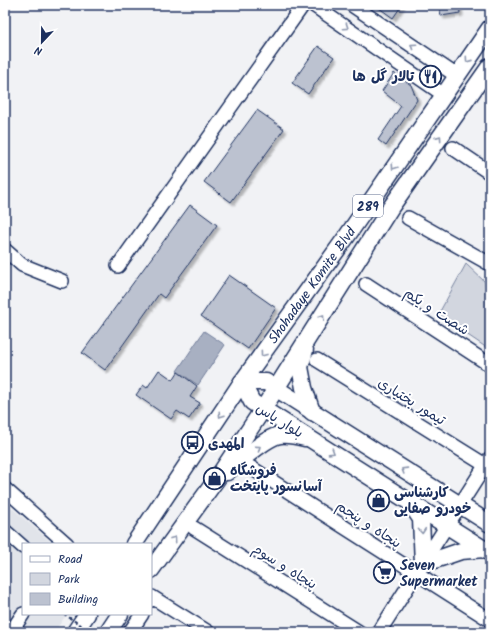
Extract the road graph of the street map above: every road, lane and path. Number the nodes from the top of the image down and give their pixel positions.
1 (303, 5) edge
2 (313, 5) edge
3 (352, 5) edge
4 (490, 28) edge
5 (490, 66) edge
6 (457, 76) junction
7 (444, 95) junction
8 (453, 148) dead end
9 (490, 172) edge
10 (408, 218) dead end
11 (5, 250) edge
12 (490, 264) edge
13 (118, 266) dead end
14 (62, 281) dead end
15 (366, 284) dead end
16 (308, 339) junction
17 (317, 360) dead end
18 (490, 365) edge
19 (242, 382) junction
20 (281, 392) junction
21 (268, 412) junction
22 (312, 412) junction
23 (314, 441) junction
24 (488, 464) edge
25 (250, 467) dead end
26 (216, 480) junction
27 (5, 489) edge
28 (409, 501) junction
29 (461, 506) junction
30 (490, 524) edge
31 (448, 526) junction
32 (194, 528) dead end
33 (5, 531) edge
34 (66, 543) edge
35 (135, 543) edge
36 (22, 546) edge
37 (487, 551) edge
38 (152, 569) edge
39 (420, 569) junction
40 (152, 597) edge
41 (22, 615) edge
42 (66, 615) edge
43 (86, 615) edge
44 (119, 615) edge
45 (141, 615) edge
46 (490, 620) edge
47 (11, 632) edge
48 (75, 632) edge
49 (91, 632) edge
50 (108, 632) edge
51 (130, 632) edge
52 (208, 632) edge
53 (359, 632) edge
54 (379, 632) edge

1 - 13 street
2 -> 7 street
6 -> 3 street
4 -> 6 main road, Shohadaye Komite Blvd / 289
16 -> 5 main road, Shohadaye Komite Blvd / 289
6 - 7 main road, Shohadaye Komite Blvd / 289
7 -> 19 main road, Shohadaye Komite Blvd / 289
8 - 9 street
10 - 12 street
11 - 14 street
15 - 18 street, شصت و یکم
16 - 20 main road, Shohadaye Komite Blvd / 289
16 - 22 main road
17 - 24 street, تیمور بختیاری
19 - 20 main road, بلوار یاس
19 - 21 main road, بلوار یاس
19 -> 35 main road, Shohadaye Komite Blvd / 289
20 - 21 main road, Shohadaye Komite Blvd
20 - 22 main road, بلوار یاس
21 - 23 main road, بلوار یاس
21 - 26 main road
29 -> 22 main road, بلوار یاس
26 -> 23 main road
23 -> 28 main road, بلوار یاس
24 - 29 street
25 - 39 street, پنجاه و پنجم
38 -> 26 main road
27 - 34 street
28 - 31 main road, بلوار یاس
28 -> 39 main road
29 - 30 main road, بلوار یاس
29 - 31 street
31 - 37 main road, بلوار یاس
31 - 39 street
32 - 53 street, پنجاه و سوم
33 - 36 street
37 - 39 main road
39 - 46 street, پنجاه و پنجم
39 - 54 street
40 - 52 street
41 - 47 street
42 - 49 path, bridge
43 - 48 main road
44 - 50 main road
45 - 51 street

